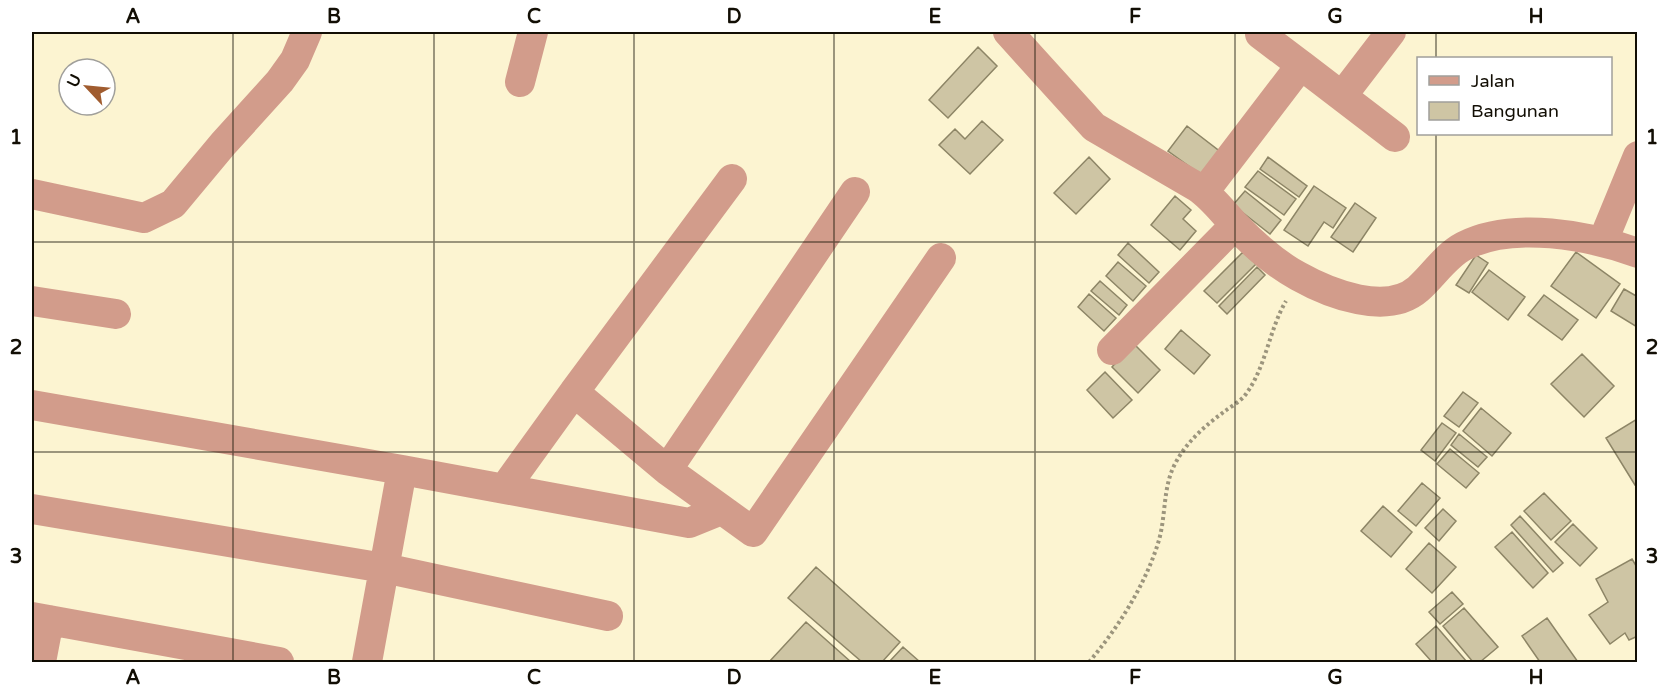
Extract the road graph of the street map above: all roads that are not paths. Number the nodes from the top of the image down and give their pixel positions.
1 (307, 32) edge
2 (533, 32) edge
3 (1008, 32) edge
4 (1262, 32) edge
5 (1391, 32) edge
6 (1301, 65) junction
7 (520, 82) dead end
8 (1342, 96) junction
9 (1395, 137) dead end
10 (1638, 156) edge
11 (732, 179) dead end
12 (855, 192) dead end
13 (1204, 192) junction
14 (32, 194) edge
15 (1235, 225) junction
16 (1603, 241) junction
17 (1638, 253) edge
18 (941, 258) dead end
19 (32, 301) edge
20 (116, 314) dead end
21 (1112, 350) dead end
22 (574, 392) junction
23 (32, 405) edge
24 (402, 470) junction
25 (667, 470) junction
26 (504, 489) junction
27 (32, 509) edge
28 (721, 510) junction
29 (384, 568) junction
30 (608, 616) dead end
31 (40, 618) edge
32 (153, 651) edge
33 (263, 661) edge
34 (41, 663) edge
35 (367, 663) edge

1 - 14 street
2 - 7 street
3 - 13 street
4 - 6 street
5 - 8 street
6 - 8 street
6 - 13 street
8 - 9 street
10 - 16 street
11 - 22 street
12 - 25 street
13 - 15 street
15 - 16 street
15 - 21 street
16 - 17 street
18 - 28 street
19 - 20 street
22 - 25 street
22 - 26 street
23 - 24 street
24 - 26 street
24 - 29 street
25 - 28 street
26 - 28 street
27 - 29 street
29 - 30 street
29 - 35 street
31 - 32 street
31 - 34 street
32 - 33 street

